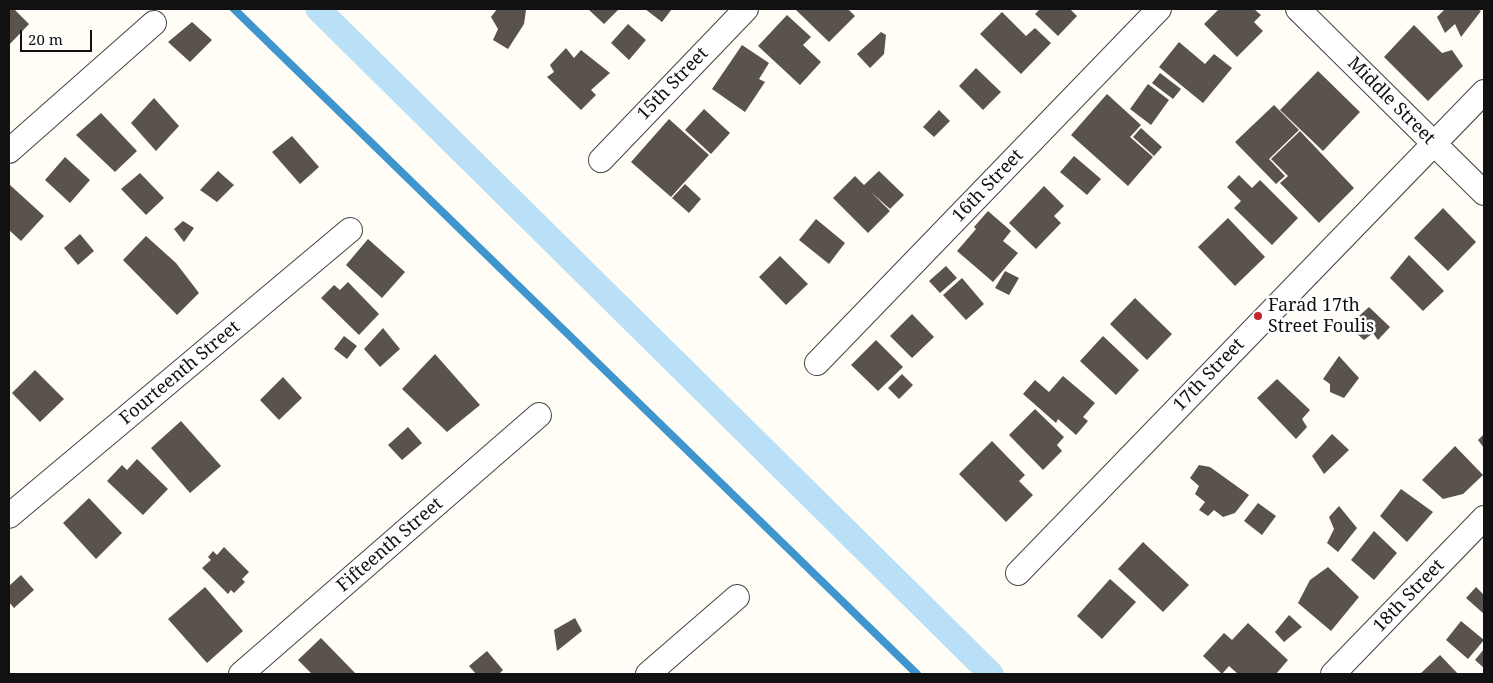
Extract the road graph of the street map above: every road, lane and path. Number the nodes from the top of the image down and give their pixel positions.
1 (746, 9) edge
2 (1159, 9) edge
3 (1298, 9) edge
4 (154, 23) dead end
5 (1484, 92) edge
6 (1434, 143) junction
7 (9, 151) edge
8 (601, 160) dead end
9 (1484, 192) edge
10 (350, 230) dead end
11 (816, 363) dead end
12 (539, 415) dead end
13 (9, 516) edge
14 (1484, 518) edge
15 (1018, 573) dead end
16 (737, 597) dead end
17 (241, 674) edge
18 (648, 674) edge
19 (1333, 674) edge

1 - 8 street, 15th Street
2 - 11 street, 16th Street
3 - 6 street, Middle Street
4 - 7 street
5 - 6 street, 17th Street
6 - 9 street, Middle Street
6 - 15 street, 17th Street
10 - 13 street, Fourteenth Street
12 - 17 street, Fifteenth Street
14 - 19 street, 18th Street
16 - 18 street

